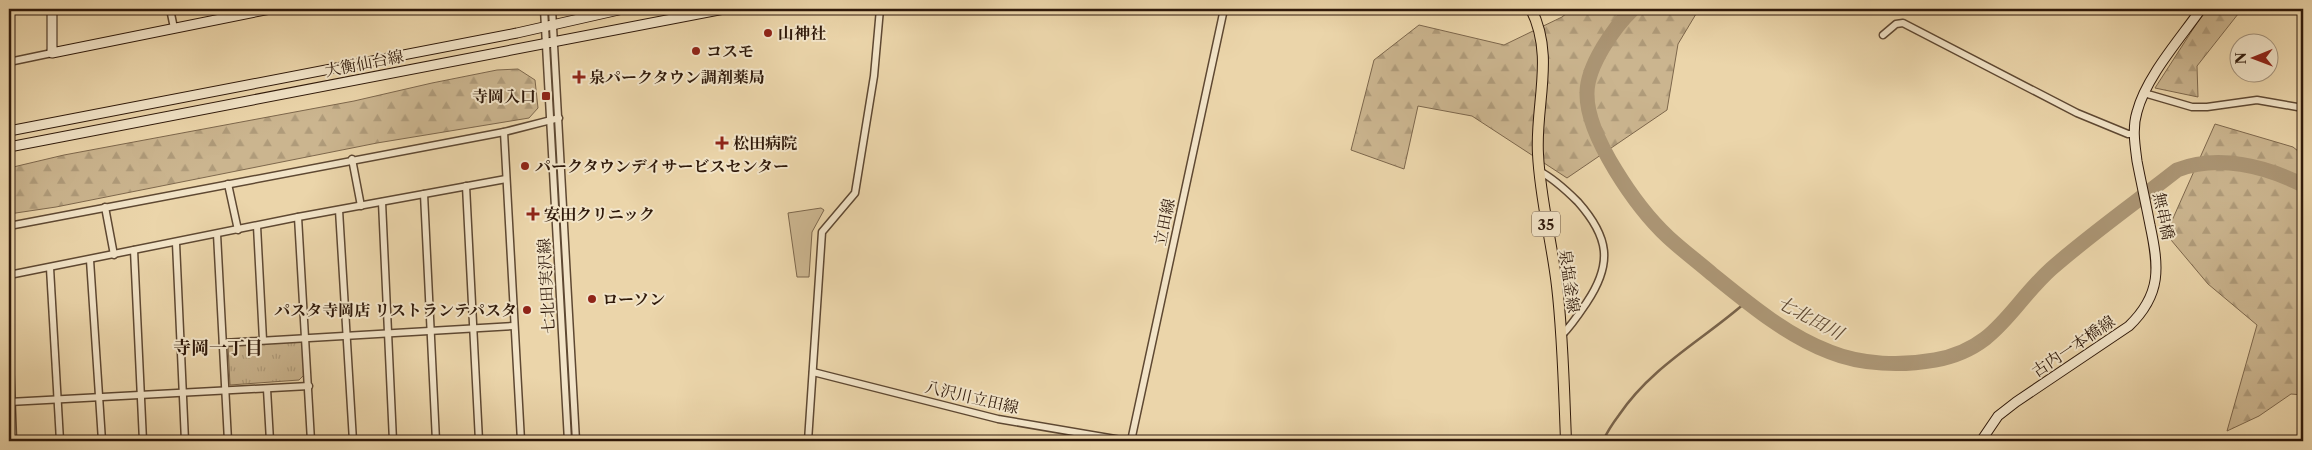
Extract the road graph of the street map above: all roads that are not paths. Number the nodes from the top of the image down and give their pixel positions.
1 (52, 9) edge
2 (87, 9) edge
3 (94, 9) edge
4 (170, 9) edge
5 (270, 9) edge
6 (544, 9) edge
7 (552, 9) edge
8 (623, 9) edge
9 (724, 9) edge
10 (880, 9) edge
11 (1224, 9) edge
12 (1532, 9) edge
13 (2200, 9) edge
14 (549, 26) junction
15 (174, 28) junction
16 (1882, 35) dead end
17 (550, 42) junction
18 (52, 53) junction
19 (9, 62) edge
20 (2144, 93) junction
21 (2303, 108) edge
22 (559, 118) junction
23 (551, 120) junction
24 (9, 130) edge
25 (504, 132) junction
26 (2134, 134) junction
27 (9, 147) edge
28 (352, 159) junction
29 (1539, 171) junction
30 (506, 179) junction
31 (228, 184) junction
32 (466, 186) junction
33 (424, 194) junction
34 (382, 202) junction
35 (361, 206) junction
36 (105, 207) junction
37 (339, 210) junction
38 (298, 217) junction
39 (9, 226) edge
40 (257, 226) junction
41 (238, 230) junction
42 (217, 234) junction
43 (176, 243) junction
44 (134, 250) junction
45 (114, 254) junction
46 (90, 260) junction
47 (2156, 260) joint
48 (50, 268) junction
49 (9, 275) edge
50 (514, 326) junction
51 (472, 329) junction
52 (430, 332) junction
53 (9, 334) edge
54 (389, 334) junction
55 (347, 336) junction
56 (1562, 336) junction
57 (306, 338) junction
58 (263, 340) junction
59 (223, 343) junction
60 (813, 372) junction
61 (309, 386) junction
62 (267, 389) junction
63 (225, 390) junction
64 (182, 392) junction
65 (141, 395) junction
66 (100, 397) junction
67 (57, 398) junction
68 (10, 402) edge
69 (13, 441) edge
70 (60, 441) edge
71 (102, 441) edge
72 (143, 441) edge
73 (185, 441) edge
74 (228, 441) edge
75 (270, 441) edge
76 (311, 441) edge
77 (353, 441) edge
78 (394, 441) edge
79 (436, 441) edge
80 (479, 441) edge
81 (521, 441) edge
82 (568, 441) edge
83 (576, 441) edge
84 (808, 441) edge
85 (1127, 441) edge
86 (1131, 441) edge
87 (1566, 441) edge
88 (1981, 441) edge

1 - 18 main road
2 - 3 street
4 - 15 street
5 - 15 main road
6 - 14 street
7 - 14 street
8 - 14 main road, 大衡仙台線
9 - 17 main road, 大衡仙台線
10 - 60 street
11 - 86 street, 立田線
12 - 29 main road, 泉塩釜線 / 35
13 - 20 main road
14 - 17 street
14 - 24 main road, 大衡仙台線
15 - 18 main road
16 - 26 street
17 - 22 street
17 - 23 street, 七北田実沢線
17 - 27 main road, 大衡仙台線
18 - 19 street
20 - 21 street
20 - 26 main road
22 - 23 street
22 - 83 street
23 - 25 street
23 - 82 street, 七北田実沢線
25 - 28 street
25 - 30 street
26 - 47 main road, 無串橋
28 - 31 street
28 - 35 street
29 - 56 main road, 泉塩釜線 / 35
29 - 56 street
30 - 32 street
30 - 50 street
31 - 36 street
31 - 41 street
32 - 33 street
32 - 51 street
33 - 34 street
33 - 52 street
34 - 35 street
34 - 54 street
35 - 37 street
36 - 39 street
36 - 45 street
37 - 38 street
37 - 55 street
38 - 40 street
38 - 57 street
40 - 41 street
40 - 58 street
41 - 42 street
42 - 43 street
42 - 59 street
43 - 44 street
43 - 64 street
44 - 45 street
44 - 65 street
45 - 46 street
46 - 48 street
46 - 66 street
47 - 88 main road, 古内一本橋線
48 - 49 street
48 - 67 street
50 - 51 street
50 - 81 street
51 - 52 street
51 - 80 street
52 - 54 street
52 - 79 street
53 - 68 street
54 - 55 street
54 - 78 street
55 - 57 street
55 - 77 street
56 - 87 main road, 泉塩釜線 / 35
57 - 58 street
57 - 61 street
58 - 59 street
59 - 63 street
60 - 84 street
60 - 85 street, 八沢川立田線
61 - 62 street
61 - 76 street
62 - 63 street
62 - 75 street
63 - 64 street
63 - 74 street
64 - 65 street
64 - 73 street
65 - 66 street
65 - 72 street
66 - 67 street
66 - 71 street
67 - 68 street
67 - 70 street
68 - 69 street

